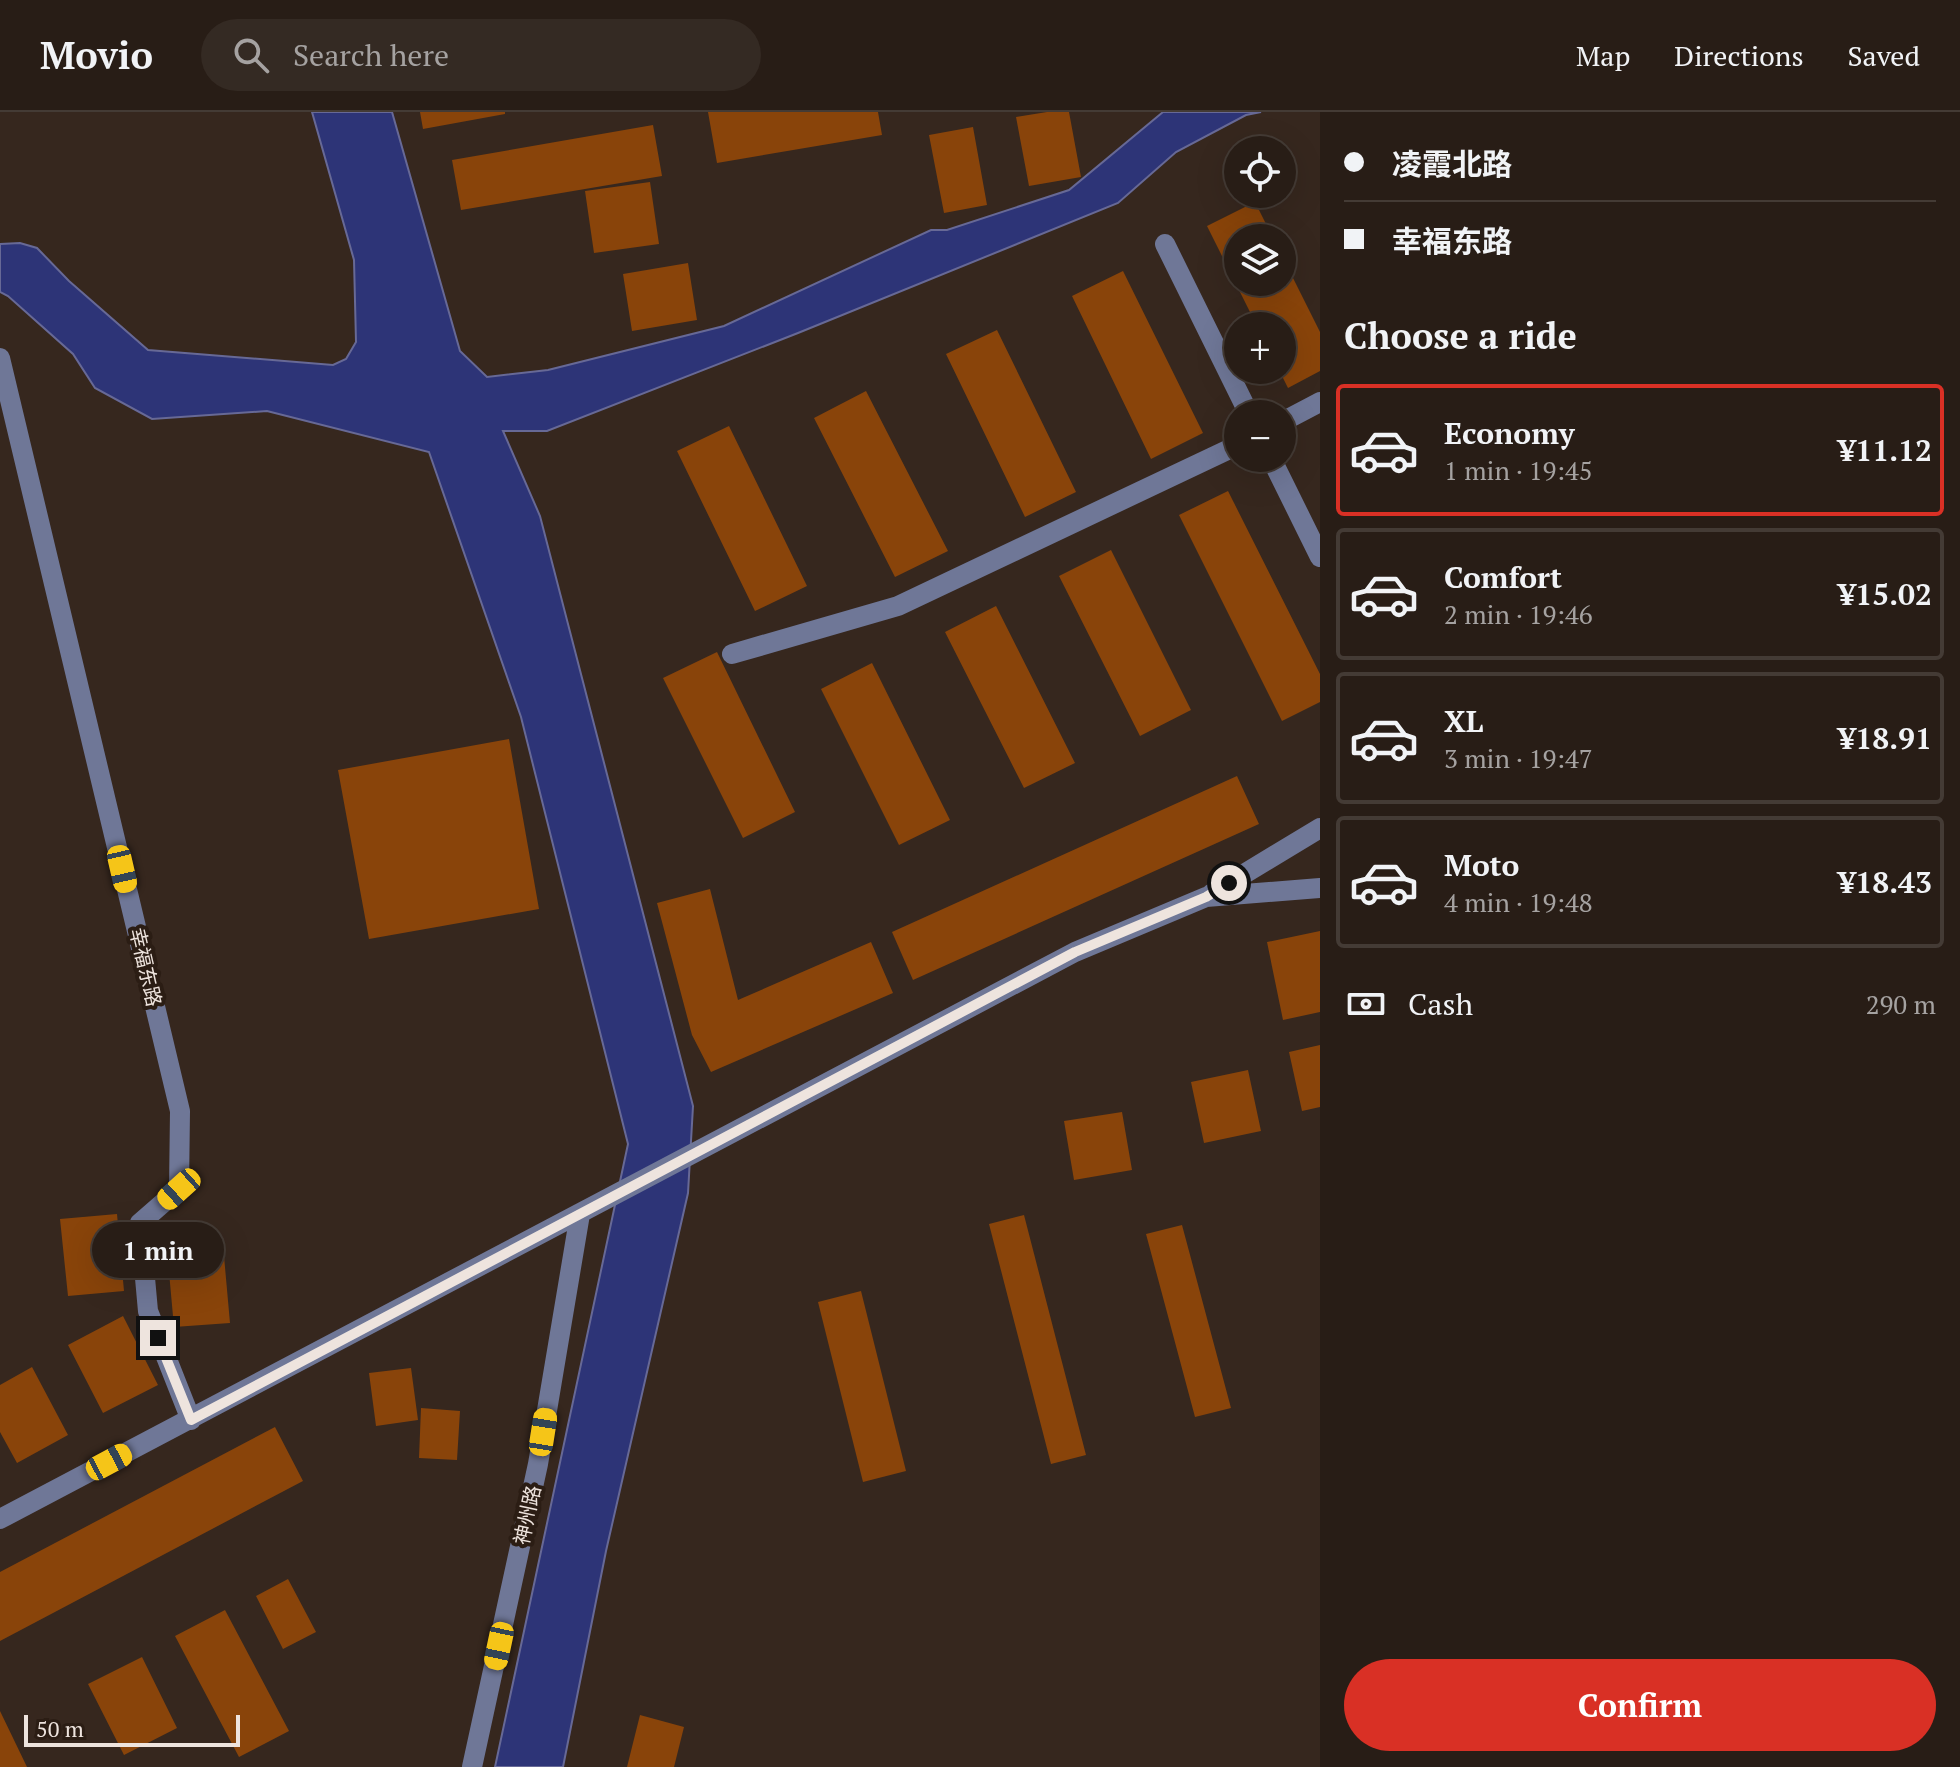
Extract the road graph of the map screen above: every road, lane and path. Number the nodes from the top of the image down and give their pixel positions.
1 (1165, 244) dead end
2 (0, 358) edge
3 (1242, 400) edge
4 (1320, 402) edge
5 (1296, 415) edge
6 (1224, 452) edge
7 (1278, 472) edge
8 (1320, 557) edge
9 (732, 654) dead end
10 (1320, 828) edge
11 (1320, 888) edge
12 (1206, 897) junction
13 (580, 1214) junction
14 (191, 1420) junction
15 (0, 1519) edge
16 (472, 1767) edge

1 - 3 street
2 - 14 street, 幸福东路
4 - 5 street
6 - 9 street
7 - 8 street
10 - 12 street
11 - 12 street
12 - 13 street
13 - 14 street
13 - 16 street, 神州路
14 - 15 street

